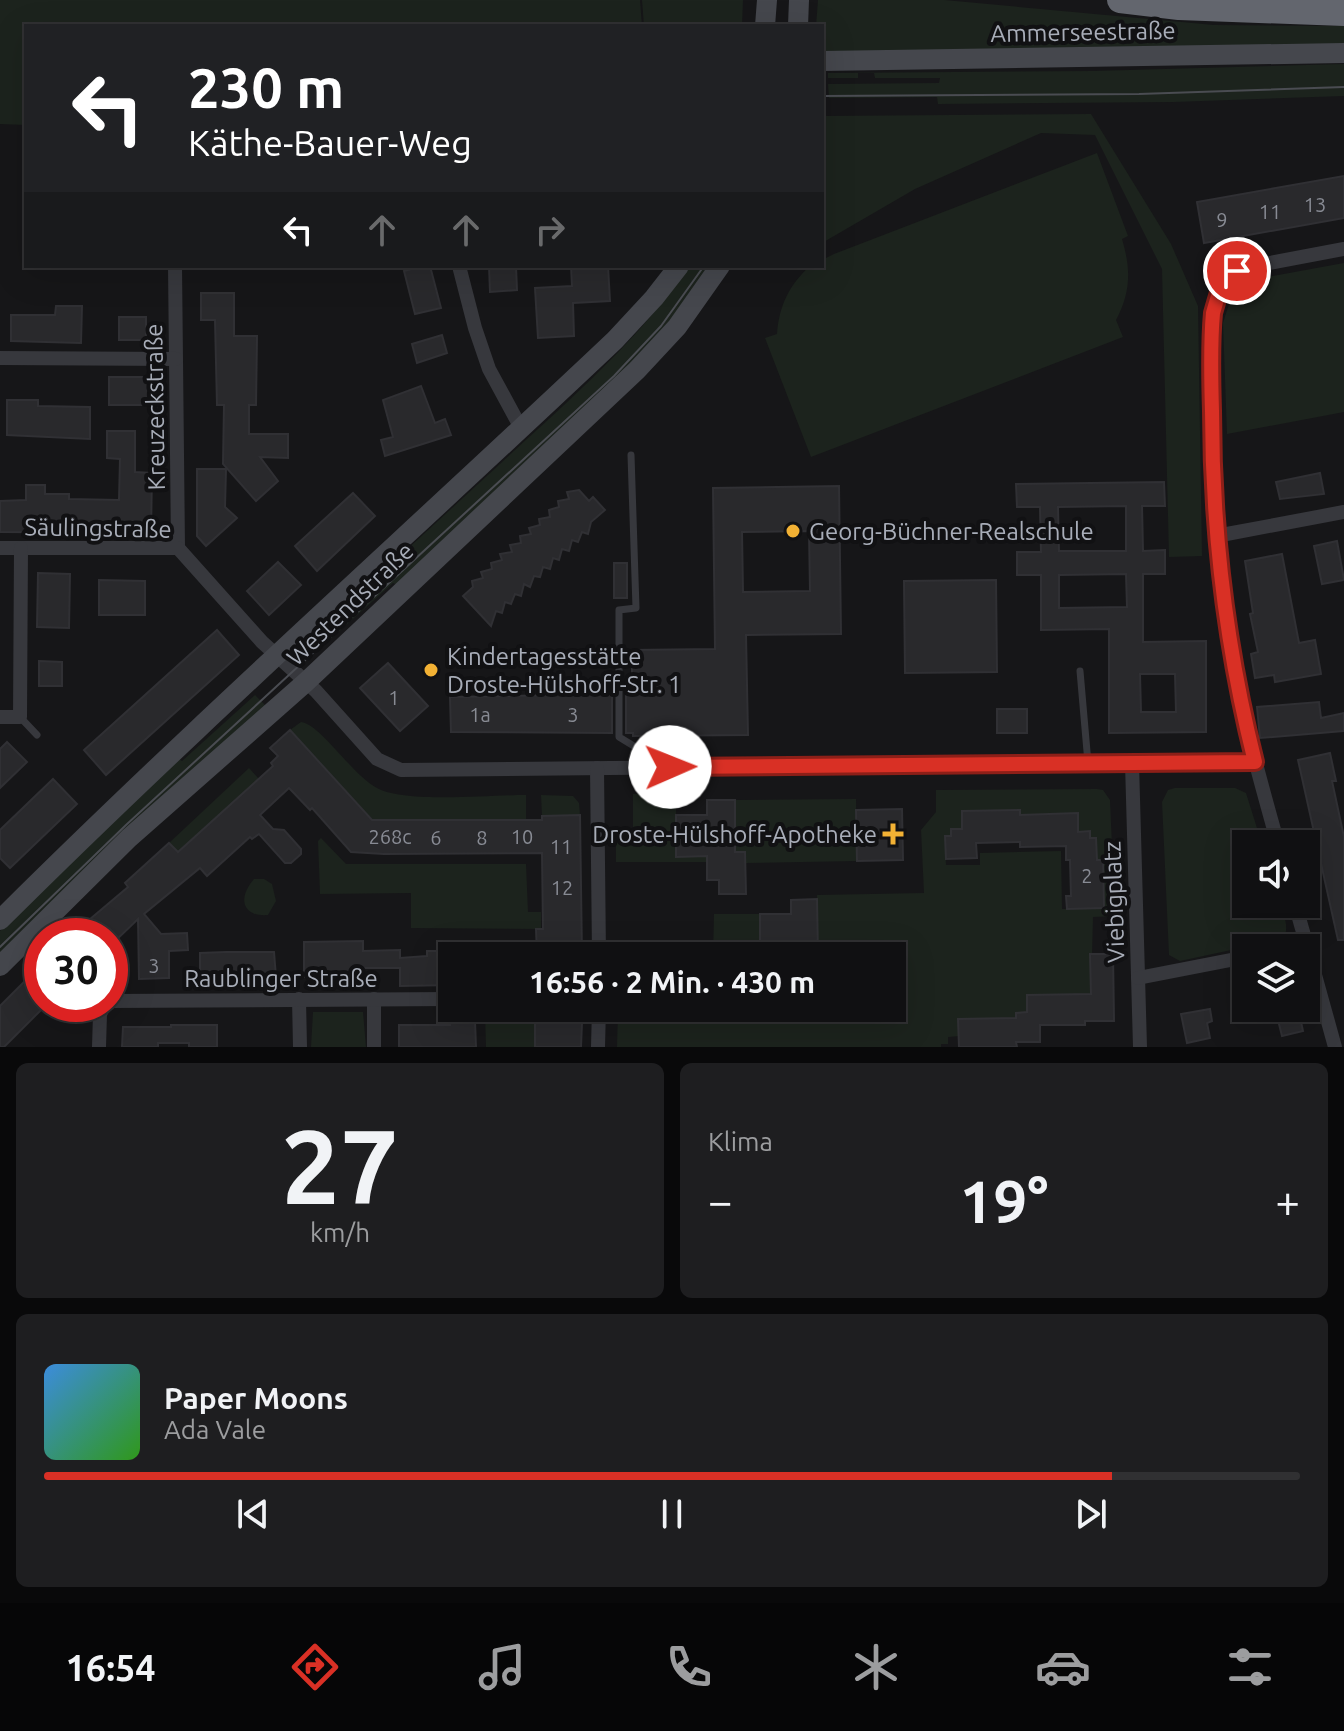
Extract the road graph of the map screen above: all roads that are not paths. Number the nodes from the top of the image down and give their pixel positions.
1 (767, 0) edge
2 (799, 0) edge
3 (1120, 0) edge
4 (1344, 13) edge
5 (765, 24) edge
6 (798, 24) edge
7 (1344, 53) edge
8 (824, 61) edge
9 (1344, 249) edge
10 (175, 268) edge
11 (460, 268) edge
12 (677, 268) edge
13 (719, 268) edge
14 (0, 358) edge
15 (176, 359) junction
16 (521, 428) junction
17 (631, 455) dead end
18 (1344, 512) edge
19 (1216, 536) junction
20 (0, 548) edge
21 (21, 548) junction
22 (178, 548) junction
23 (282, 661) junction
24 (1080, 671) dead end
25 (306, 682) junction
26 (0, 717) edge
27 (20, 717) junction
28 (37, 735) dead end
29 (1255, 762) junction
30 (1088, 763) junction
31 (1132, 763) junction
32 (597, 768) junction
33 (638, 768) junction
34 (1274, 830) edge
35 (0, 920) edge
36 (599, 942) edge
37 (1232, 960) edge
38 (0, 966) edge
39 (1138, 978) junction
40 (299, 999) junction
41 (374, 999) junction
42 (438, 999) edge
43 (128, 1003) edge
44 (1320, 1003) edge
45 (100, 1022) edge
46 (599, 1022) edge
47 (99, 1047) edge
48 (300, 1047) edge
49 (374, 1047) edge
50 (598, 1047) edge
51 (1140, 1047) edge
52 (1335, 1047) edge

1 - 5 main road
2 - 6 main road
3 - 4 highway
7 - 8 main road, Ammerseestraße
9 - 19 street
10 - 15 street, Kreuzeckstraße
11 - 16 street
12 - 16 main road, Westendstraße
13 - 25 main road, Westendstraße
14 - 15 street
15 - 22 street, Kreuzeckstraße
16 - 23 main road, Westendstraße
17 - 33 lane
18 - 19 street
19 - 29 street
20 - 21 street, Säulingstraße
21 - 22 street, Säulingstraße
21 - 27 street
22 - 23 street, Säulingstraße
23 - 25 street, Säulingstraße
23 - 35 main road, Westendstraße
24 - 30 lane
25 - 32 street, Säulingstraße
25 - 38 main road, Westendstraße
26 - 27 street
27 - 28 lane
29 - 31 street, Säulingstraße
29 - 34 street
30 - 31 street, Säulingstraße
30 - 33 street, Säulingstraße
31 - 39 street, Viebigplatz
32 - 33 street, Säulingstraße
32 - 36 street
37 - 39 street, Viebigplatz
39 - 51 street
40 - 41 street, Raublinger Straße
40 - 43 street, Raublinger Straße
40 - 48 street
41 - 42 street, Raublinger Straße
41 - 49 street
44 - 52 street
45 - 47 street
46 - 50 street

